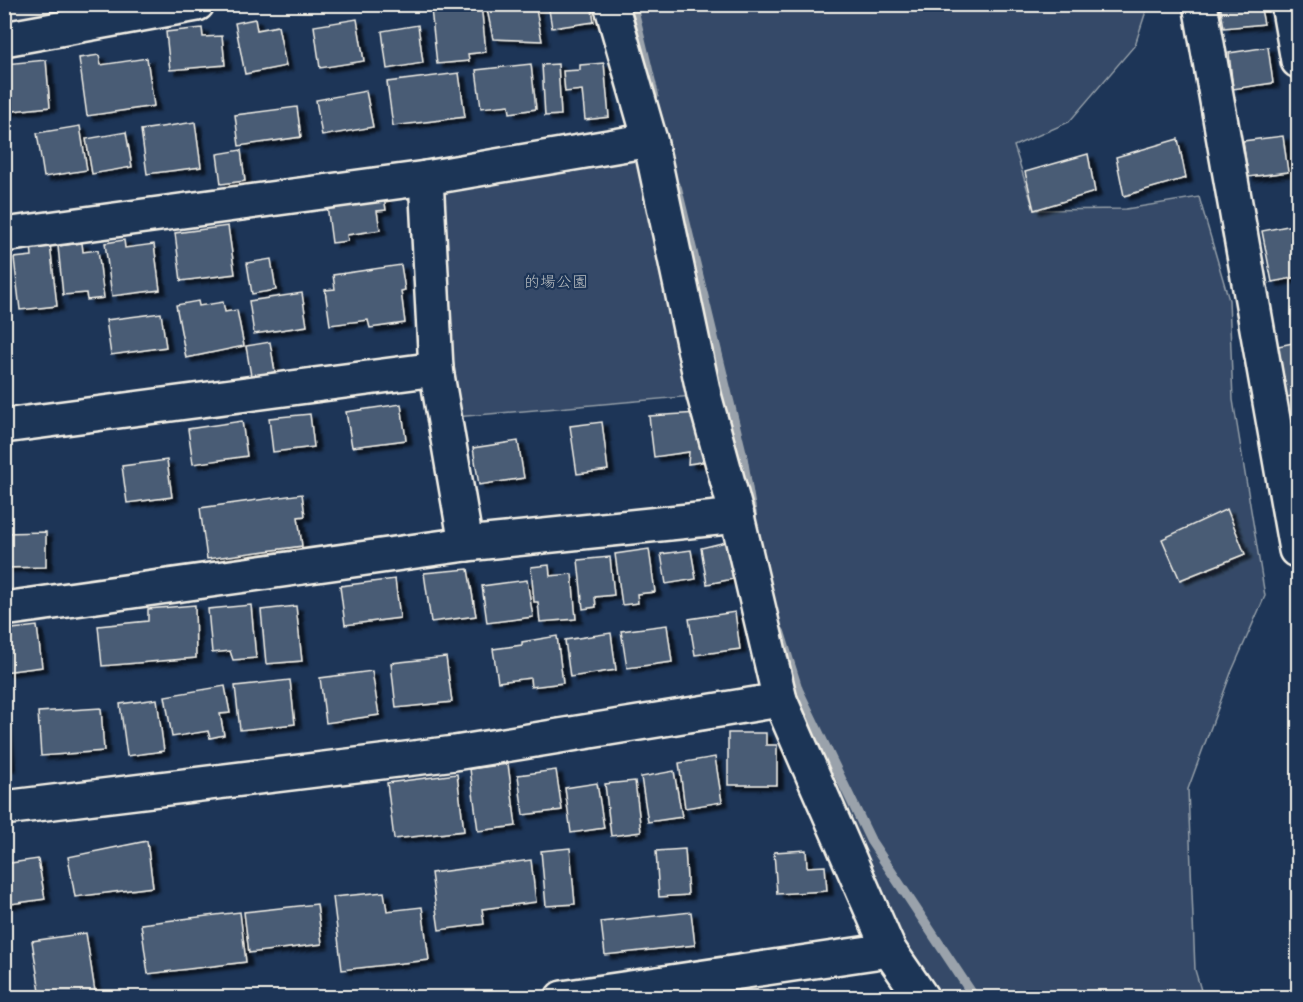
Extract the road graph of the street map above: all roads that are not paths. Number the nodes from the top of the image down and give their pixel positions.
1 (197, 4) edge
2 (610, 4) edge
3 (1200, 4) edge
4 (1288, 4) edge
5 (4, 39) edge
6 (1299, 61) edge
7 (650, 140) junction
8 (426, 178) junction
9 (4, 235) edge
10 (436, 369) junction
11 (4, 426) edge
12 (737, 516) junction
13 (466, 544) junction
14 (1296, 550) dead end
15 (4, 609) edge
16 (780, 700) junction
17 (4, 808) edge
18 (889, 950) junction
19 (562, 998) edge
20 (922, 998) edge

1 - 5 street
2 - 7 street
3 - 14 street
4 - 6 street
7 - 8 street
7 - 12 street
8 - 9 street
8 - 10 street
10 - 11 street
10 - 13 street
12 - 13 street
12 - 16 street
13 - 15 street
16 - 17 street
16 - 18 street
18 - 19 street
18 - 20 street

